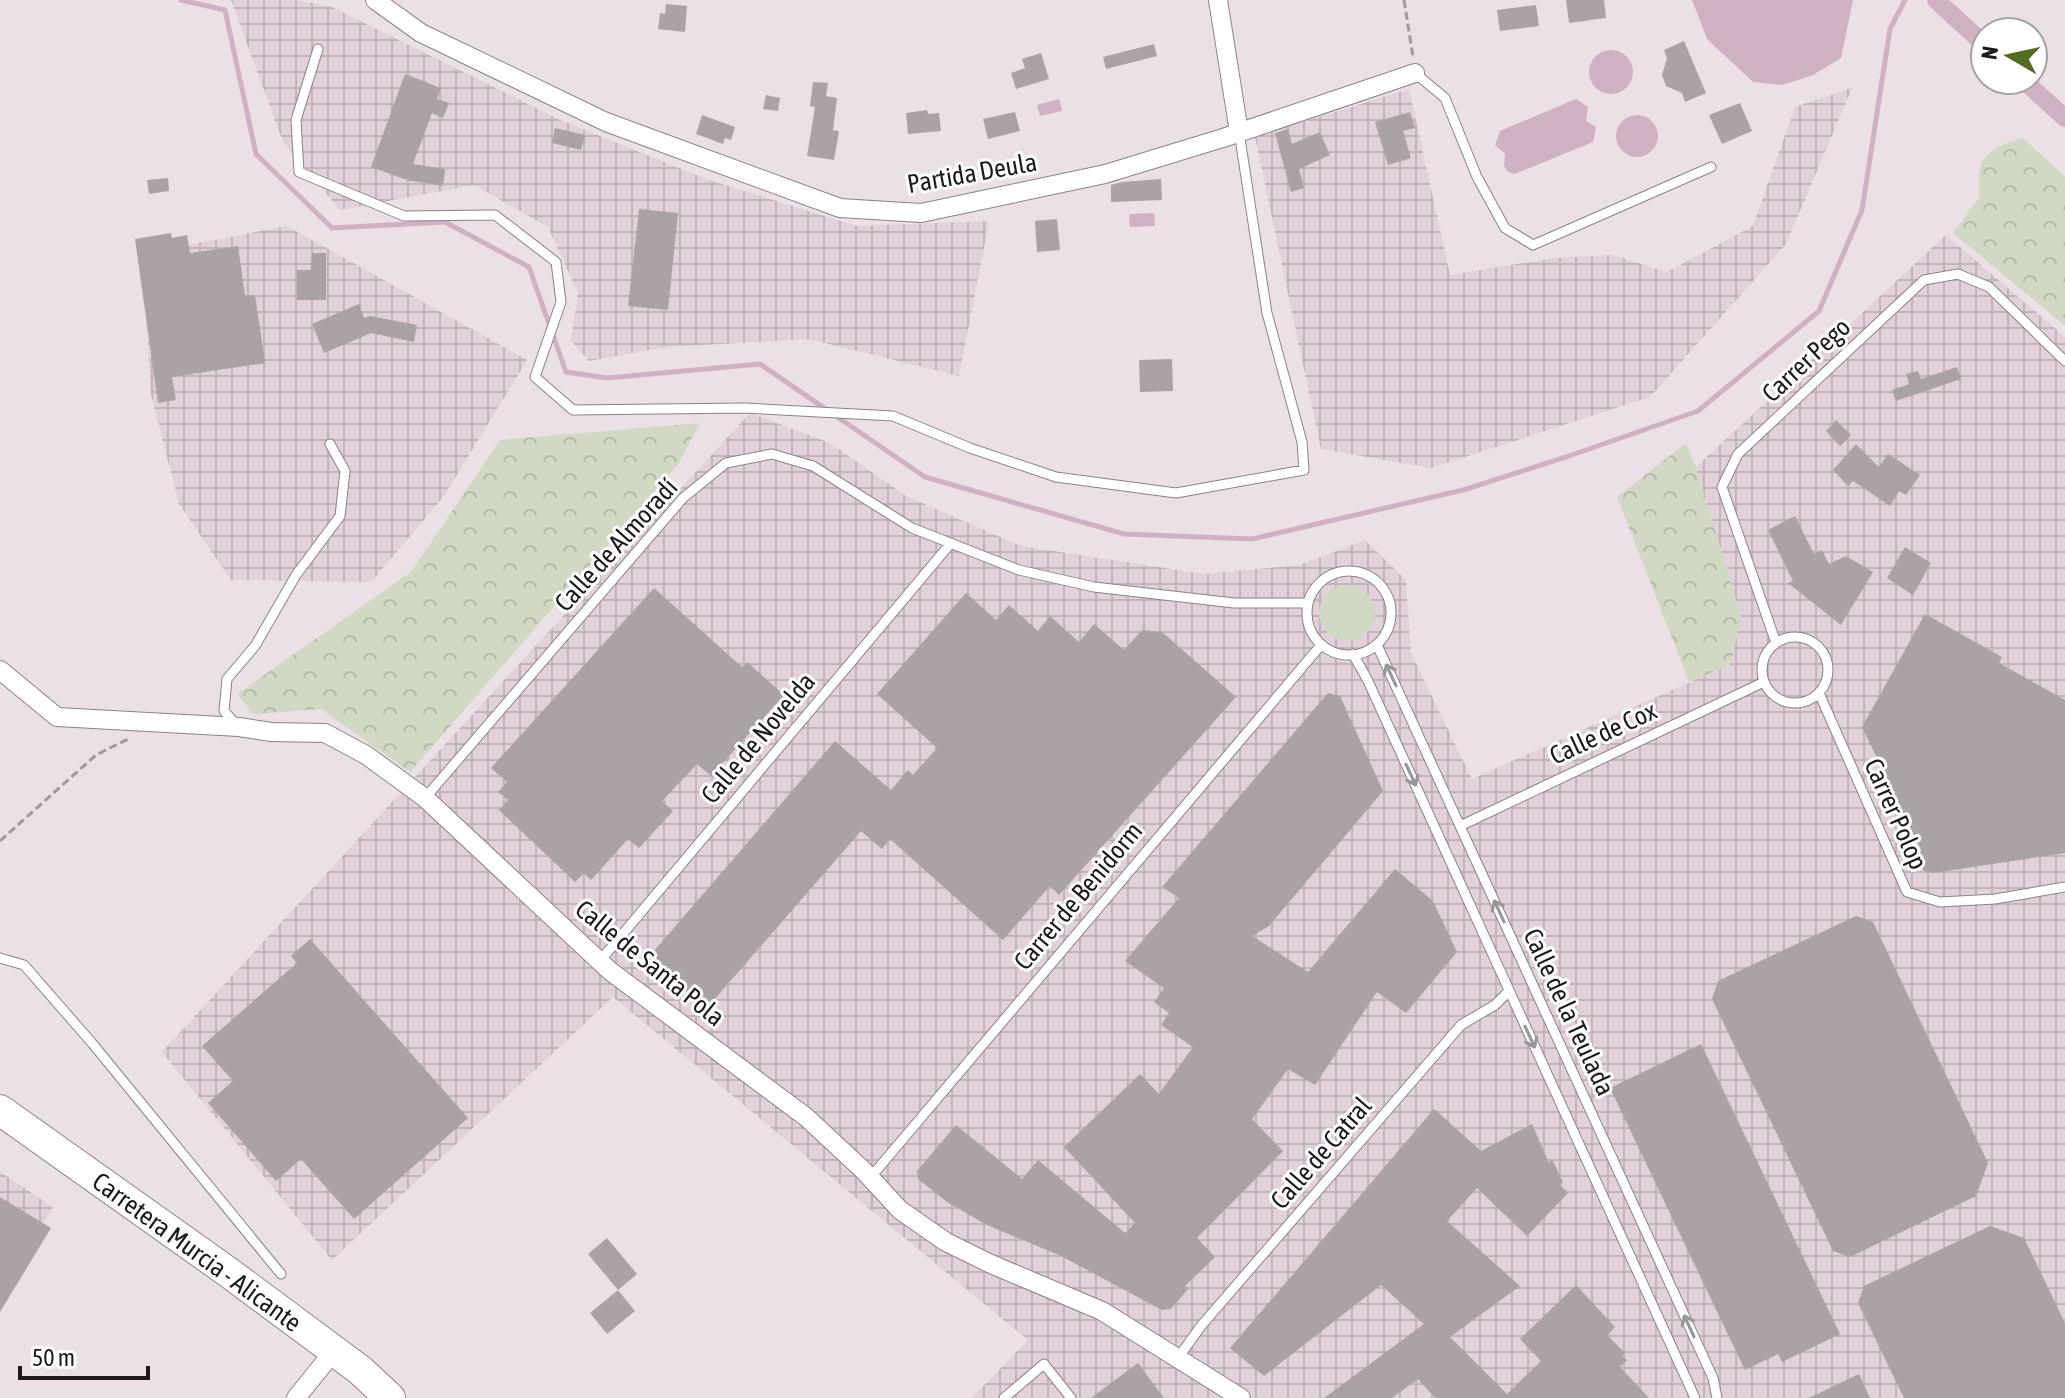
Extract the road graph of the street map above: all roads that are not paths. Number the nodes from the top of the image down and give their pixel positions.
1 (375, 0) edge
2 (1218, 0) edge
3 (318, 49) dead end
4 (1415, 73) joint
5 (1239, 132) junction
6 (1711, 167) dead end
7 (2065, 361) edge
8 (330, 444) dead end
9 (951, 543) junction
10 (1308, 603) junction
11 (1776, 643) junction
12 (1321, 645) junction
13 (1377, 645) junction
14 (1353, 654) junction
15 (0, 670) edge
16 (1764, 682) junction
17 (1819, 693) junction
18 (239, 727) junction
19 (425, 798) junction
20 (1460, 826) junction
21 (2065, 887) edge
22 (0, 958) edge
23 (600, 961) junction
24 (1509, 991) junction
25 (0, 1110) edge
26 (870, 1178) junction
27 (281, 1274) dead end
28 (334, 1351) junction
29 (1178, 1358) junction
30 (296, 1398) edge
31 (390, 1398) edge
32 (1004, 1398) edge
33 (1071, 1398) edge
34 (1241, 1398) edge
35 (1695, 1398) edge
36 (1717, 1398) edge

1 - 5 street, Partida Deula
2 - 5 street
3 - 5 lane
4 - 5 street, Partida Deula
4 - 6 lane
7 - 11 lane, Carrer Pego
8 - 18 lane
9 - 10 lane, Calle de Almoradí
9 - 19 lane, Calle de Almoradí
9 - 23 lane, Calle de Novelda
10 - 12 lane
10 - 13 lane
11 - 16 lane
11 - 17 lane
12 - 14 lane
12 - 26 lane, Carrer de Benidorm
13 - 14 lane
20 -> 13 lane, Calle de la Teulada
14 -> 24 lane, Calle de la Teulada
15 - 18 street, Calle de Santa Pola
16 - 17 lane
16 - 20 lane, Calle de Cox
17 - 21 lane, Carrer Polop
18 - 19 street, Calle de Santa Pola
19 - 23 street, Calle de Santa Pola
36 -> 20 lane, Calle de la Teulada
22 - 27 lane
23 - 26 street, Calle de Santa Pola
24 - 29 lane, Calle de Catral
24 -> 35 lane, Calle de la Teulada
25 - 28 highway, Carretera Murcia - Alicante
26 - 29 street, Calle de Santa Pola
28 - 30 street
28 - 31 highway, Carretera Murcia - Alicante
29 - 34 street, Calle de Santa Pola
32 - 33 lane

